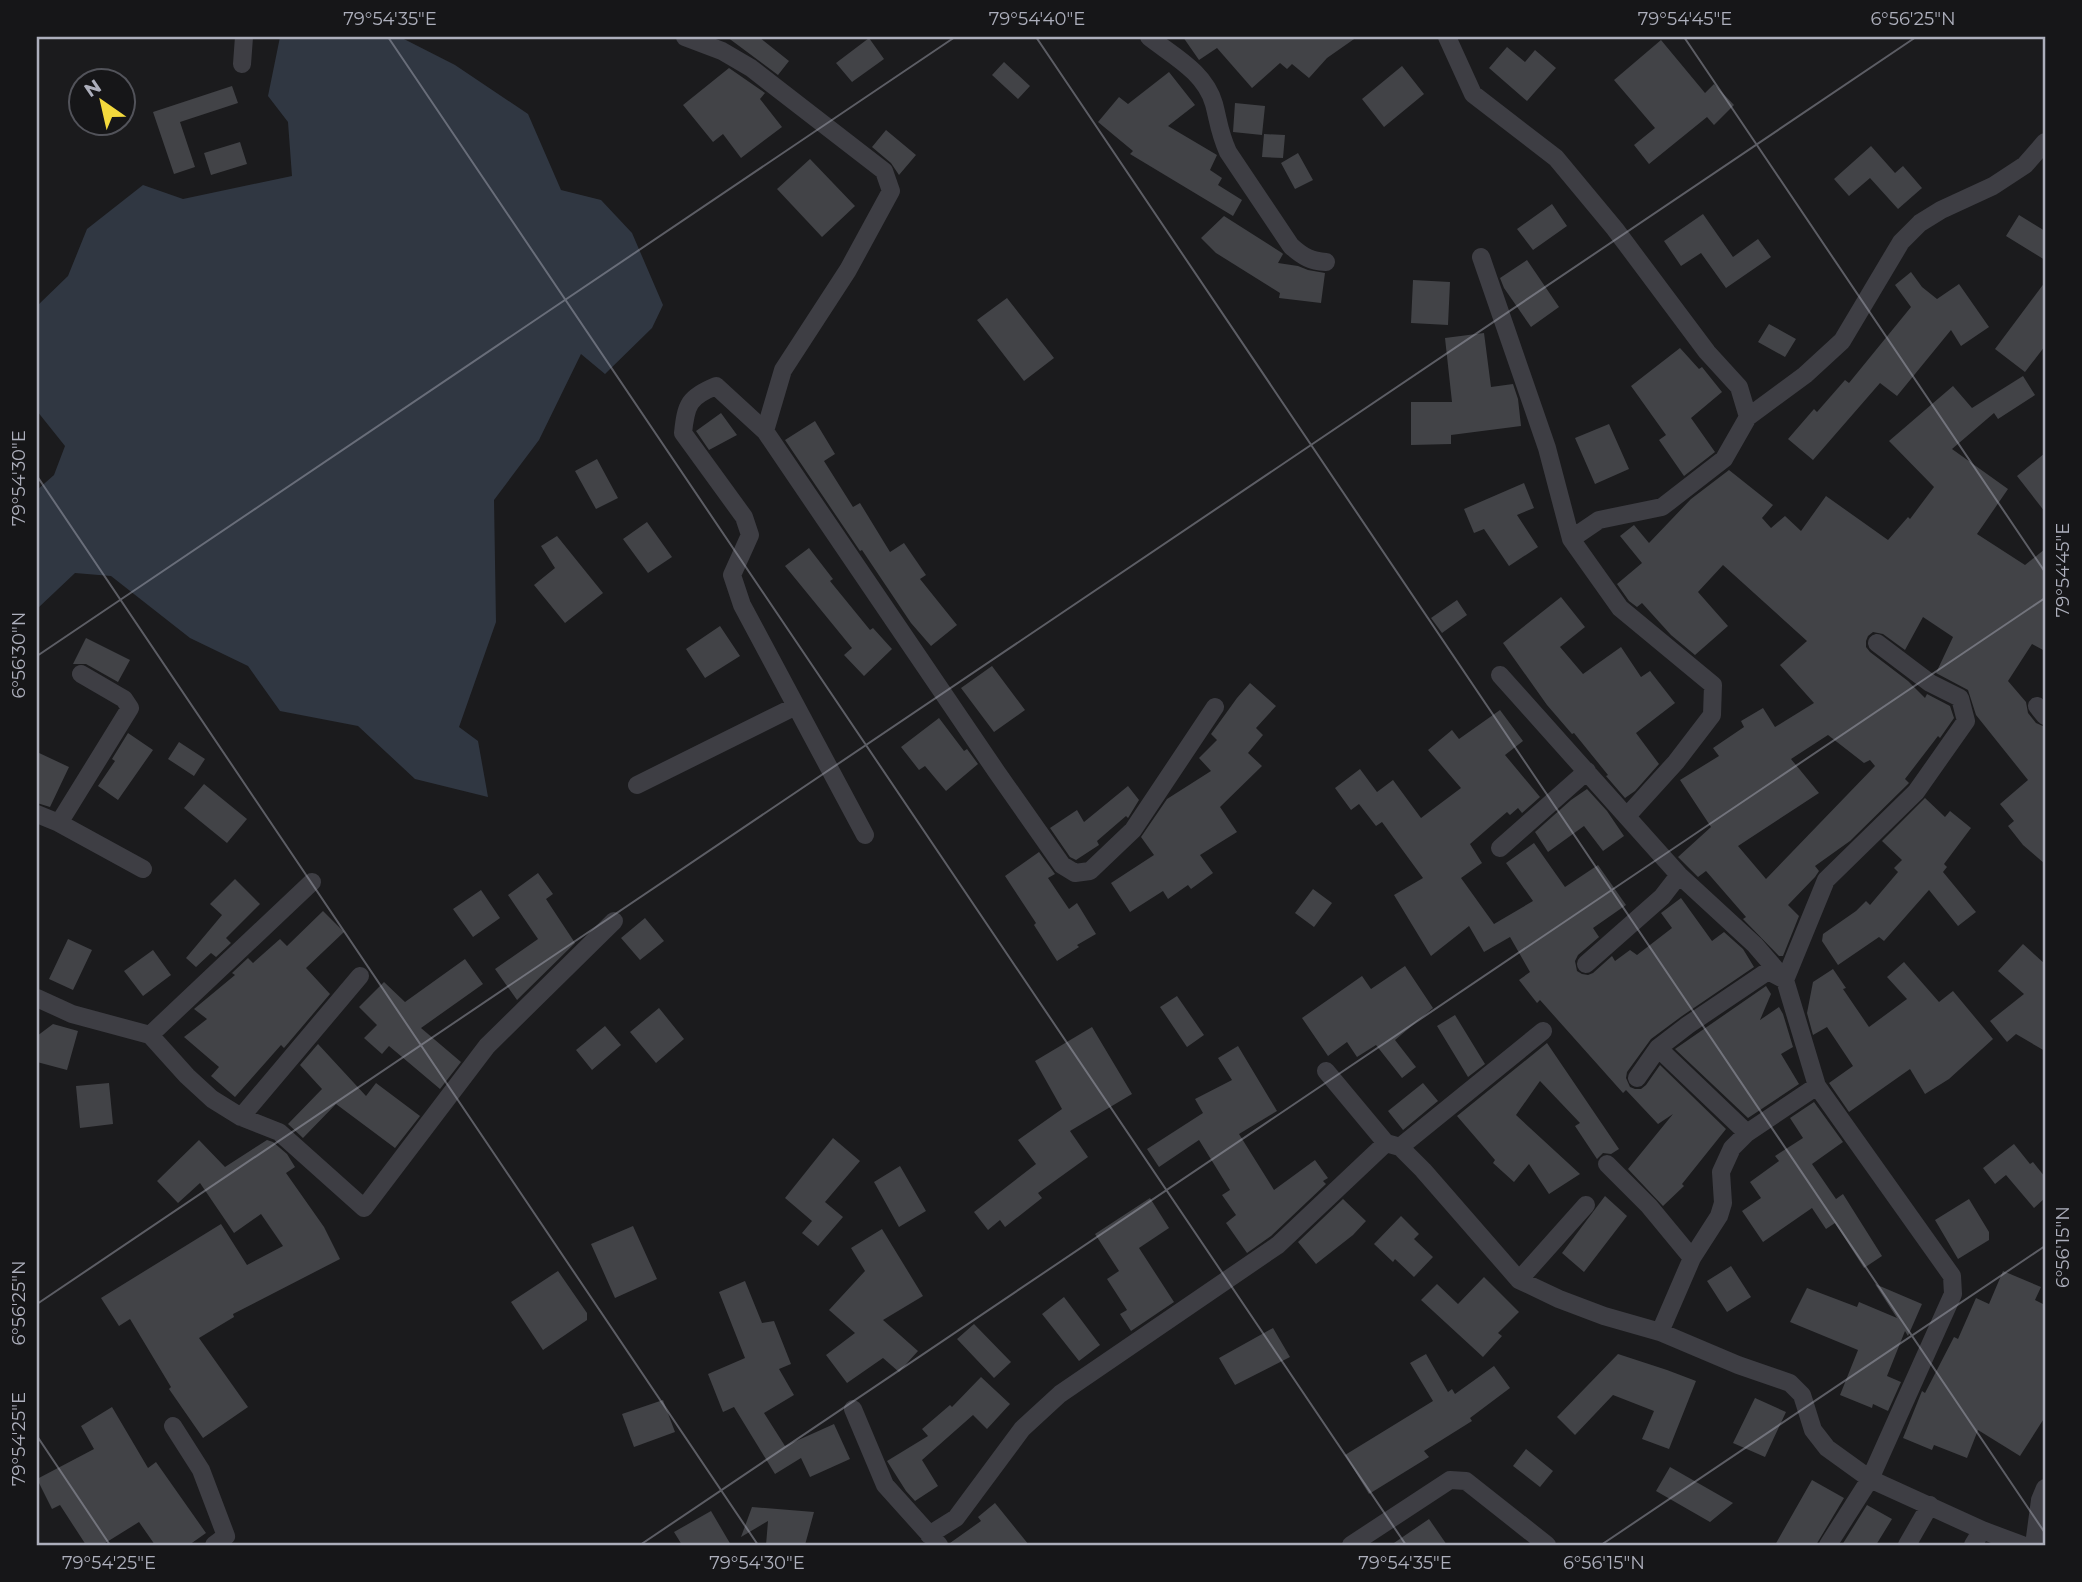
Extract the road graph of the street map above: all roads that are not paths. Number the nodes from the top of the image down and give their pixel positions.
1 (244, 37) edge
2 (685, 37) edge
3 (1149, 37) edge
4 (1447, 37) edge
5 (242, 64) dead end
6 (2045, 142) edge
7 (1481, 257) dead end
8 (1326, 262) dead end
9 (1748, 417) junction
10 (765, 431) junction
11 (1571, 539) junction
12 (1877, 643) dead end
13 (80, 674) dead end
14 (1500, 676) dead end
15 (796, 706) junction
16 (1215, 707) dead end
17 (1587, 771) junction
18 (637, 785) dead end
19 (37, 814) edge
20 (1627, 816) junction
21 (59, 823) junction
22 (865, 835) dead end
23 (1500, 848) dead end
24 (142, 869) dead end
25 (1679, 875) junction
26 (312, 882) dead end
27 (614, 920) dead end
28 (1586, 964) dead end
29 (360, 976) dead end
30 (1785, 980) junction
31 (37, 998) edge
32 (1543, 1031) dead end
33 (150, 1035) junction
34 (1658, 1048) junction
35 (1326, 1071) dead end
36 (1637, 1077) dead end
37 (1817, 1086) junction
38 (241, 1117) junction
39 (1747, 1133) junction
40 (1393, 1145) junction
41 (1607, 1164) dead end
42 (1586, 1205) dead end
43 (1692, 1258) junction
44 (1519, 1280) junction
45 (1660, 1332) junction
46 (853, 1409) dead end
47 (173, 1426) dead end
48 (1870, 1479) junction
49 (2045, 1488) edge
50 (1930, 1505) junction
51 (1977, 1537) edge
52 (934, 1540) edge
53 (215, 1545) edge
54 (1351, 1545) edge
55 (1547, 1545) edge
56 (1828, 1545) edge
57 (1906, 1545) edge
58 (2022, 1545) edge
59 (2034, 1545) edge

1 - 5 street
2 - 10 street
3 - 8 street
4 - 9 street
6 - 9 street
7 - 11 street
9 - 11 street
10 - 15 street
10 - 16 street
11 - 20 street
12 - 30 street
13 - 21 street
14 - 17 street
15 - 18 street
15 - 22 street
17 - 20 street
17 - 23 street
19 - 21 street
20 - 25 street
21 - 24 street
25 - 28 street
25 - 30 street
26 - 33 street
27 - 38 street
29 - 38 street
30 - 34 street
30 - 37 street
31 - 33 street
32 - 40 street
33 - 38 street
34 - 36 street
34 - 39 street
35 - 40 street
37 - 39 street
37 - 48 street
39 - 43 street
40 - 44 street
40 - 52 street
41 - 43 street
42 - 44 street
43 - 45 street
44 - 45 street
45 - 48 street
46 - 52 street
47 - 53 street
48 - 50 street
48 - 56 street
49 - 59 street
50 - 51 street
50 - 57 street
51 - 58 street
54 - 55 street

